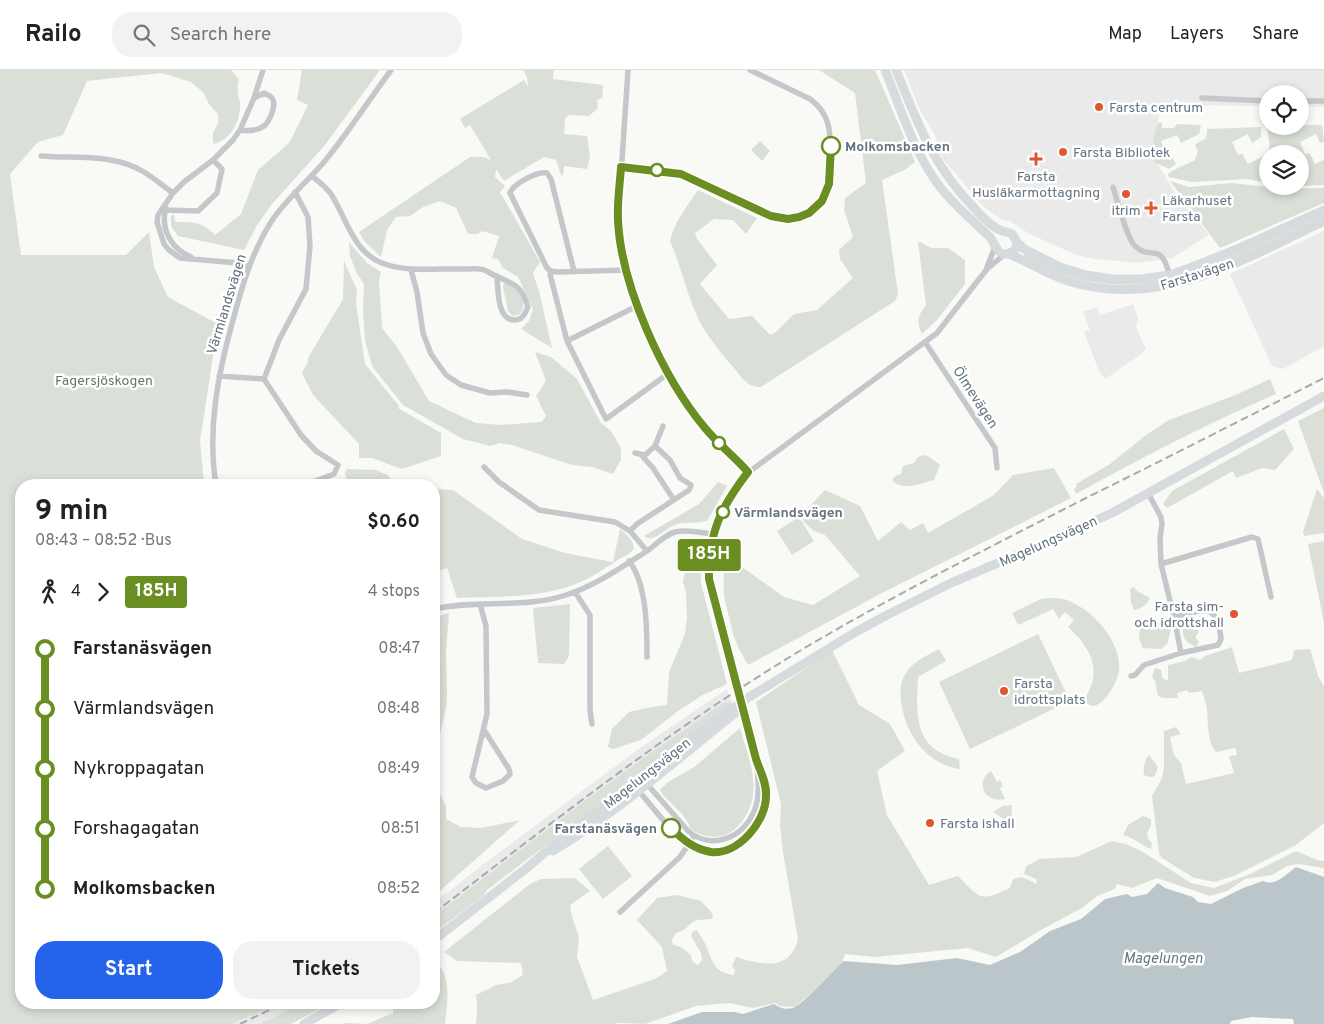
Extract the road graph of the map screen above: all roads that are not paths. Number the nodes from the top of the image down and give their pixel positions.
1 (263, 70) edge
2 (391, 70) edge
3 (628, 70) edge
4 (750, 70) edge
5 (885, 70) edge
6 (896, 70) edge
7 (254, 98) junction
8 (1202, 98) dead end
9 (1259, 101) edge
10 (1309, 101) edge
11 (1324, 101) edge
12 (907, 124) junction
13 (240, 130) junction
14 (921, 132) junction
15 (41, 156) dead end
16 (213, 160) junction
17 (621, 167) junction
18 (312, 176) junction
19 (1113, 187) dead end
20 (295, 192) junction
21 (173, 193) junction
22 (168, 201) junction
23 (165, 210) junction
24 (1324, 210) edge
25 (1324, 222) edge
26 (1003, 232) junction
27 (1017, 242) junction
28 (995, 245) junction
29 (1007, 254) junction
30 (196, 258) junction
31 (249, 267) junction
32 (987, 269) junction
33 (411, 270) junction
34 (627, 270) junction
35 (551, 271) junction
36 (574, 271) junction
37 (1170, 275) junction
38 (497, 276) junction
39 (1172, 285) junction
40 (637, 306) junction
41 (567, 341) junction
42 (925, 342) junction
43 (669, 373) junction
44 (219, 376) junction
45 (264, 379) junction
46 (527, 395) dead end
47 (1324, 396) edge
48 (663, 426) dead end
49 (655, 446) junction
50 (635, 453) dead end
51 (644, 455) junction
52 (484, 467) dead end
53 (997, 468) dead end
54 (748, 472) junction
55 (215, 479) edge
56 (321, 479) edge
57 (1148, 493) junction
58 (674, 500) junction
59 (630, 531) junction
60 (713, 534) junction
61 (647, 551) junction
62 (629, 561) junction
63 (1161, 564) junction
64 (576, 592) junction
65 (1271, 597) dead end
66 (480, 604) junction
67 (440, 608) edge
68 (1174, 617) junction
69 (1181, 653) junction
70 (647, 656) dead end
71 (1131, 676) dead end
72 (592, 724) dead end
73 (484, 730) junction
74 (756, 759) junction
75 (645, 781) junction
76 (636, 788) junction
77 (694, 836) junction
78 (689, 844) junction
79 (620, 912) dead end
80 (440, 935) edge
81 (331, 1009) edge
82 (304, 1024) edge

1 - 7 street
2 - 18 street, Värmlandsvägen
3 - 17 street
4 - 17 street
5 - 12 street, Farstavägen
6 - 14 street, Farstavägen
7 - 13 street
7 - 13 street
8 - 9 street
10 - 11 street
12 - 14 street
12 - 28 street, Farstavägen
13 - 16 street
14 - 26 street, Farstavägen
15 - 21 street
16 - 21 street
16 - 23 street
17 - 34 street
18 - 20 street, Värmlandsvägen
18 - 33 street
19 - 37 street
20 - 31 street, Värmlandsvägen
20 - 45 street
21 - 22 street
22 - 23 street
22 - 30 street
23 - 30 street
24 - 37 street, Farstavägen
25 - 39 street, Farstavägen
26 - 27 street, Farstavägen
26 - 28 street
27 - 29 street
27 - 37 street, Farstavägen
28 - 29 street, Farstavägen
28 - 32 street
29 - 32 street
29 - 39 street, Farstavägen
30 - 31 street
31 - 44 street, Värmlandsvägen
32 - 42 street
33 - 38 street
33 - 46 street
34 - 36 street
34 - 40 street
35 - 36 street
35 - 36 street
35 - 41 street
37 - 39 street
38 - 38 street
40 - 41 street
40 - 43 street
41 - 43 street
42 - 53 street, Ölmevägen
42 - 54 street
43 - 54 street
44 - 45 street, Värmlandsvägen
44 - 55 street, Värmlandsvägen
45 - 56 street
47 - 57 street, Magelungsvägen
48 - 49 street
49 - 51 street
49 - 58 street
50 - 51 street
51 - 58 street
52 - 59 street
54 - 60 street
57 - 63 street
57 - 75 street, Magelungsvägen
58 - 59 street
59 - 61 street
60 - 61 street
60 - 74 street
61 - 62 street
62 - 64 street
62 - 70 street
63 - 65 street
63 - 68 street
64 - 66 street
64 - 72 street
66 - 67 street
66 - 73 street
68 - 69 street
68 - 69 street
69 - 71 street
73 - 73 street
74 - 77 street
74 - 78 street
75 - 76 street, Magelungsvägen
75 - 77 street
76 - 78 street
76 - 80 street, Magelungsvägen
77 - 78 street
78 - 79 street
81 - 82 street

